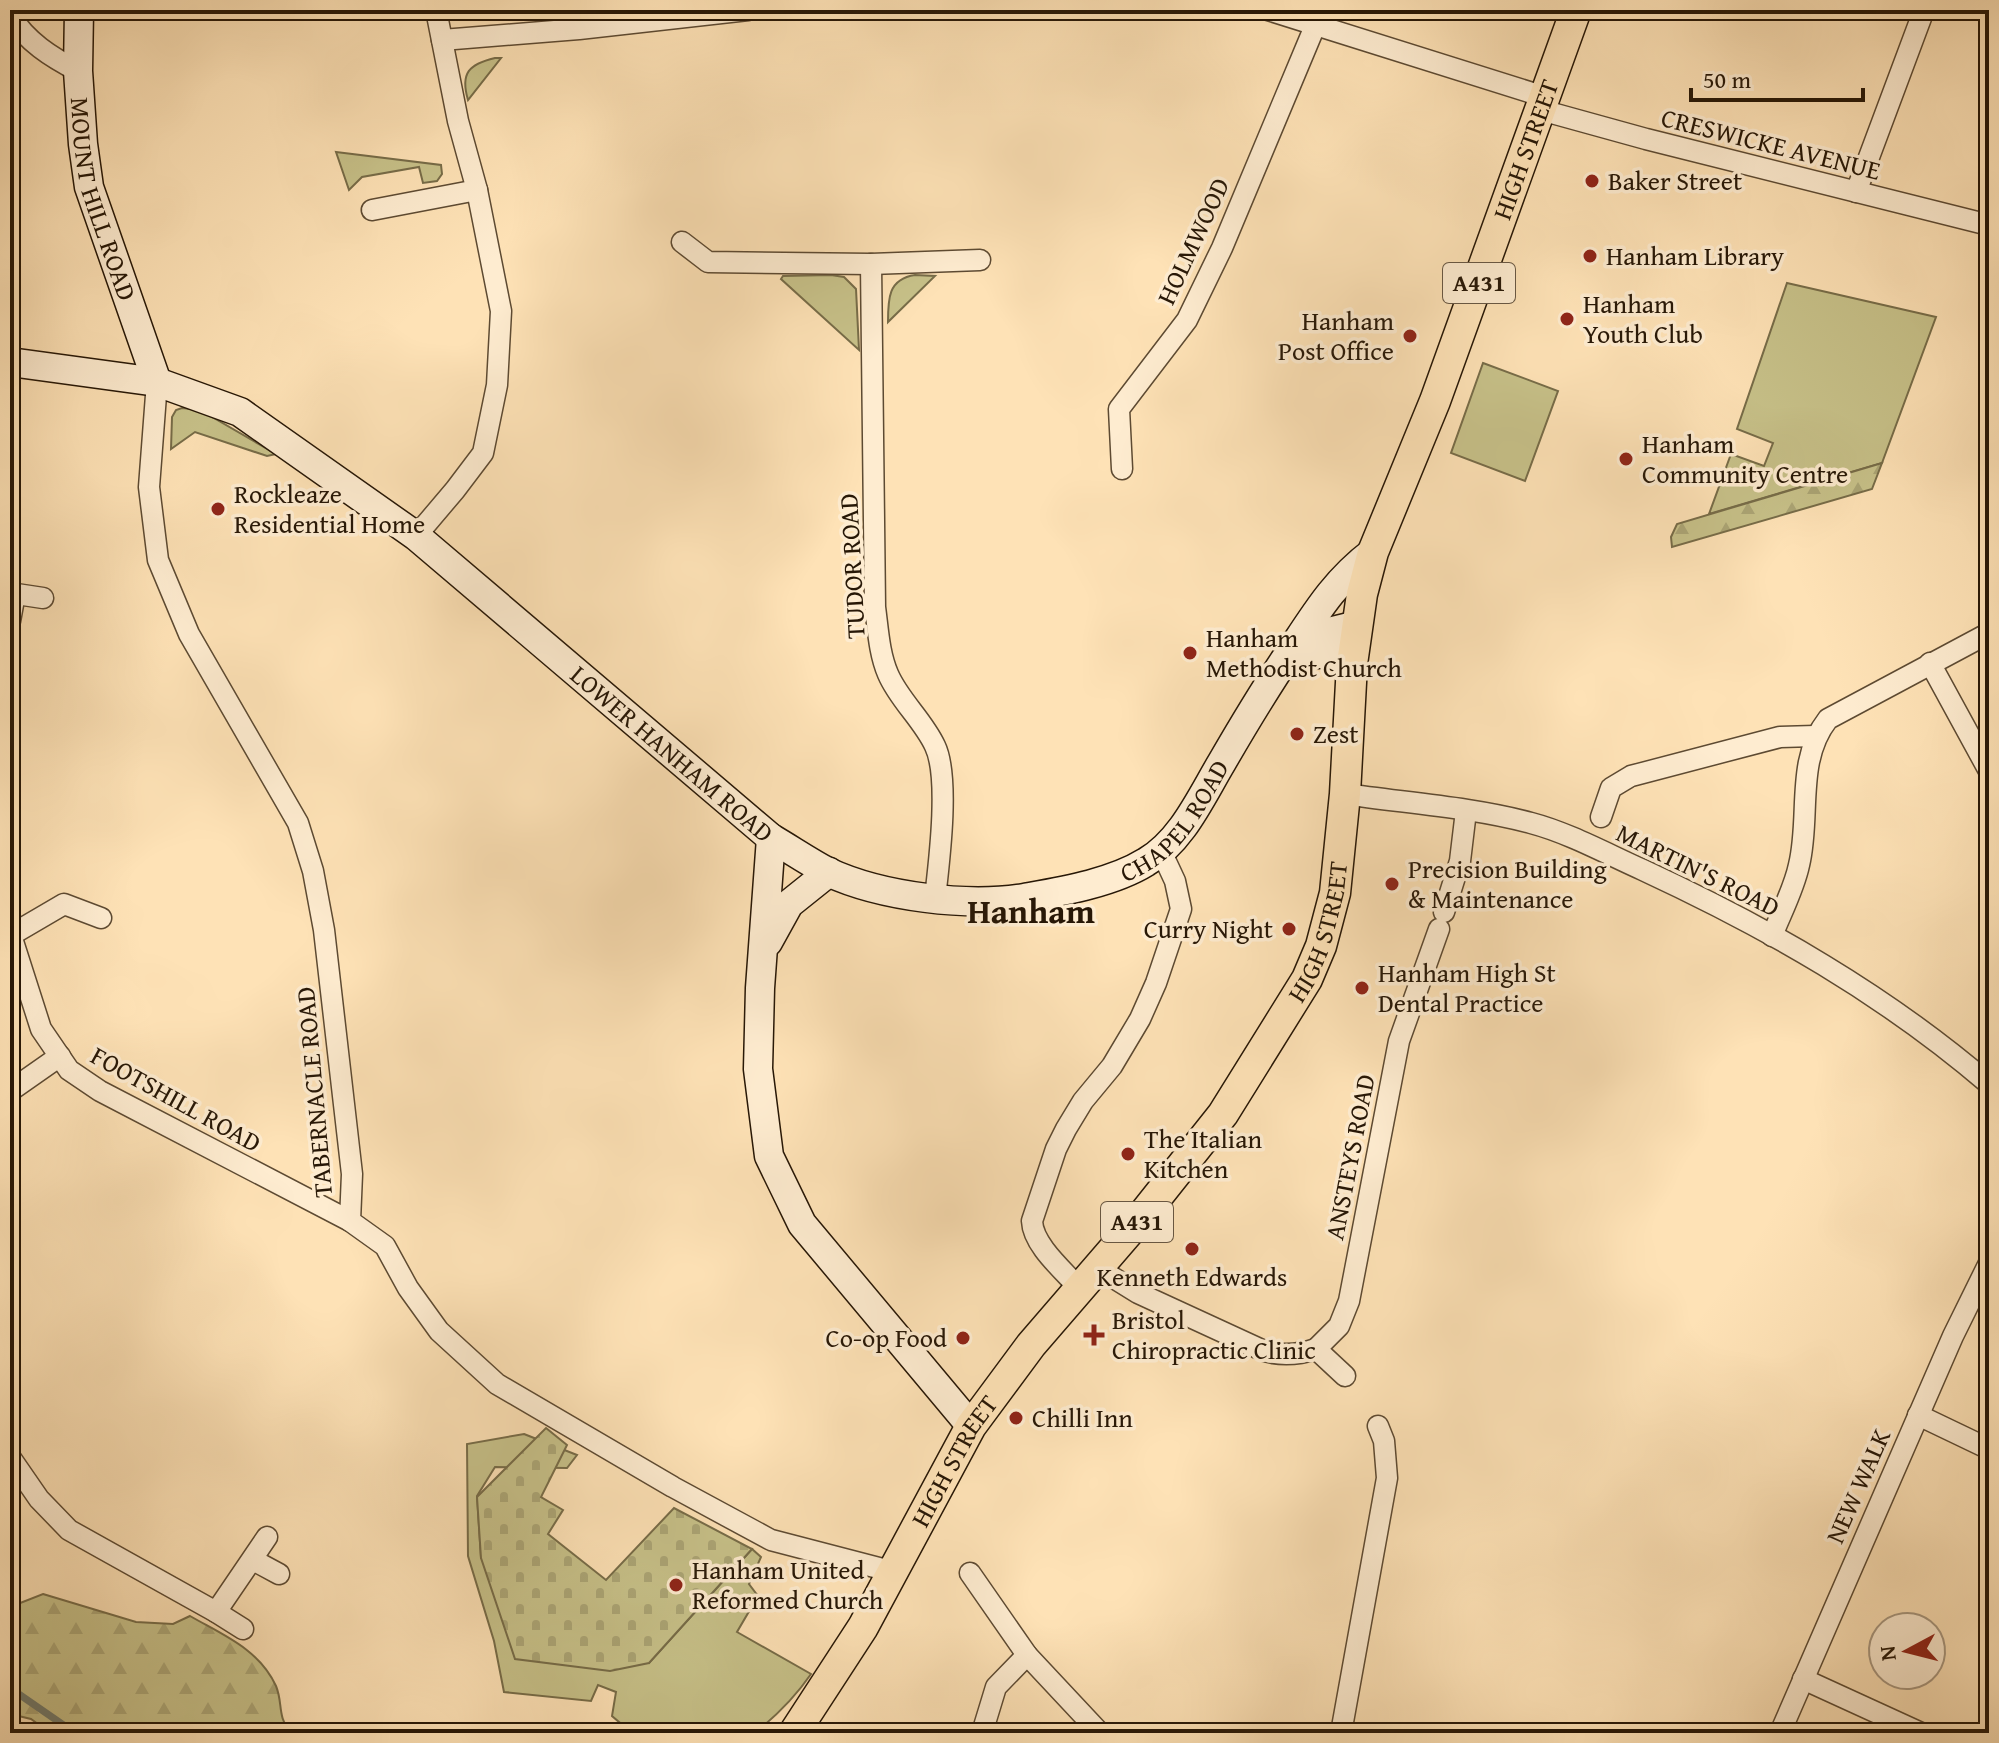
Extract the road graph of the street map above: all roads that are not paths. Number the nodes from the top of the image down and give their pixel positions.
1 (79, 10) edge
2 (436, 10) edge
3 (748, 10) edge
4 (1576, 10) edge
5 (1924, 10) edge
6 (1272, 11) edge
7 (10, 15) edge
8 (1315, 26) junction
9 (442, 40) junction
10 (78, 71) junction
11 (1543, 103) junction
12 (477, 190) junction
13 (1856, 192) junction
14 (372, 210) dead end
15 (1989, 225) edge
16 (682, 242) dead end
17 (980, 260) dead end
18 (871, 264) junction
19 (10, 362) edge
20 (157, 382) junction
21 (1122, 469) dead end
22 (416, 536) junction
23 (1373, 552) junction
24 (13, 594) edge
25 (43, 598) dead end
26 (10, 621) edge
27 (1357, 625) junction
28 (1989, 633) edge
29 (1288, 654) junction
30 (1930, 663) junction
31 (1352, 664) junction
32 (1815, 736) junction
33 (1989, 771) edge
34 (1345, 794) junction
35 (1466, 811) junction
36 (1601, 817) dead end
37 (771, 838) junction
38 (1161, 851) junction
39 (829, 872) junction
40 (935, 898) junction
41 (101, 918) dead end
42 (11, 934) edge
43 (1772, 936) junction
44 (763, 949) junction
45 (60, 1056) junction
46 (1989, 1084) edge
47 (10, 1091) edge
48 (350, 1221) junction
49 (1989, 1263) edge
50 (1087, 1278) junction
51 (1316, 1349) junction
52 (1345, 1376) dead end
53 (1918, 1415) junction
54 (971, 1426) junction
55 (1378, 1426) dead end
56 (1989, 1449) edge
57 (10, 1457) edge
58 (267, 1537) dead end
59 (253, 1560) junction
60 (894, 1572) junction
61 (970, 1573) dead end
62 (279, 1574) dead end
63 (216, 1612) junction
64 (243, 1629) dead end
65 (1027, 1655) junction
66 (1803, 1679) junction
67 (794, 1733) edge
68 (982, 1733) edge
69 (1100, 1733) edge
70 (1341, 1733) edge
71 (1780, 1733) edge
72 (1921, 1733) edge

1 - 10 main road, MOUNT HILL ROAD
2 - 9 street
3 - 9 street
4 - 11 main road, HIGH STREET / A431
5 - 13 street
6 - 8 street, CRESWICKE AVENUE
7 - 10 street
8 - 11 street, CRESWICKE AVENUE
8 - 21 street, HOLMWOOD
9 - 12 street
10 - 20 main road, MOUNT HILL ROAD
11 - 13 street, CRESWICKE AVENUE
11 - 23 main road, HIGH STREET / A431
12 - 14 street
12 - 22 street
13 - 15 street, CRESWICKE AVENUE
16 - 18 street
17 - 18 street
18 - 40 street, TUDOR ROAD
19 - 20 main road, LOWER HANHAM ROAD
20 - 22 main road, LOWER HANHAM ROAD
20 - 48 street, TABERNACLE ROAD
22 - 37 main road, LOWER HANHAM ROAD
23 - 27 main road, HIGH STREET / A431
23 - 29 main road, CHAPEL ROAD
24 - 25 street
24 - 26 street
27 - 29 main road, CHAPEL ROAD
27 - 31 main road, HIGH STREET / A431
28 - 30 street
29 - 31 main road
29 - 38 main road, CHAPEL ROAD
30 - 32 street
30 - 33 street
31 - 34 main road, HIGH STREET / A431
32 - 36 street
32 - 43 street
34 - 35 street, MARTIN'S ROAD
34 - 50 main road, HIGH STREET / A431
35 - 43 street, MARTIN'S ROAD
35 - 51 street, ANSTEYS ROAD
37 - 39 main road, CHAPEL ROAD
37 - 44 main road, LOWER HANHAM ROAD
38 - 40 main road, CHAPEL ROAD
38 - 50 street
39 - 40 main road, CHAPEL ROAD
39 - 44 main road
41 - 42 street
42 - 45 street, FOOTSHILL ROAD
43 - 46 street, MARTIN'S ROAD
44 - 54 main road, LOWER HANHAM ROAD
45 - 47 street
45 - 48 street, FOOTSHILL ROAD
48 - 60 street, TABERNACLE ROAD
49 - 53 street, NEW WALK
50 - 51 street
50 - 54 main road, HIGH STREET / A431
51 - 52 street
53 - 56 street
53 - 66 street, NEW WALK
54 - 60 main road, HIGH STREET / A431
55 - 70 street
57 - 63 street
58 - 59 street
59 - 62 street
59 - 63 street
60 - 67 main road, HIGH STREET / A431
61 - 65 street
63 - 64 street
65 - 68 street
65 - 69 street
66 - 71 street, NEW WALK
66 - 72 street

